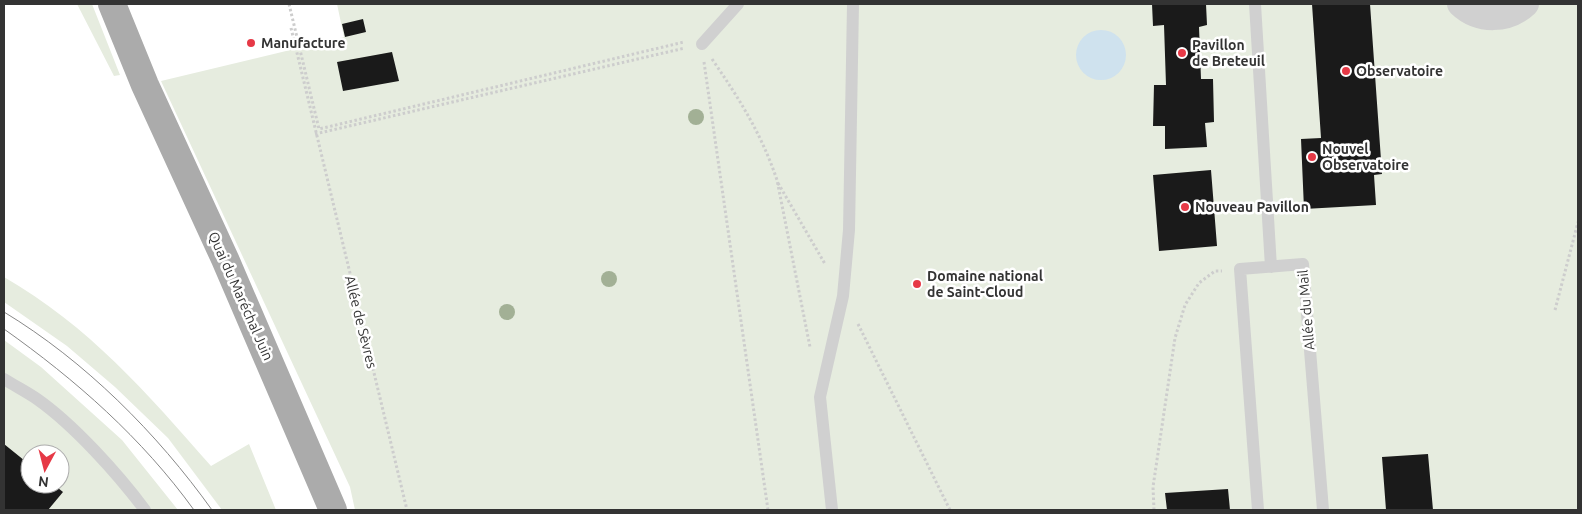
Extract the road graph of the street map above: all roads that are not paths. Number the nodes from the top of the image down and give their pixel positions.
1 (112, 4) edge
2 (738, 4) edge
3 (853, 4) edge
4 (1255, 4) edge
5 (1460, 4) edge
6 (1526, 4) edge
7 (702, 44) road end
8 (1271, 267) junction
9 (4, 379) edge
10 (145, 510) edge
11 (333, 510) edge
12 (832, 510) edge
13 (1258, 510) edge
14 (1323, 510) edge

1 - 11 main road, Quai du Maréchal Juin
2 - 7 lane
3 - 12 lane
4 - 8 lane
5 - 6 street
8 - 13 lane, Allée du Mail
8 - 14 lane, Allée du Mail
9 - 10 lane

